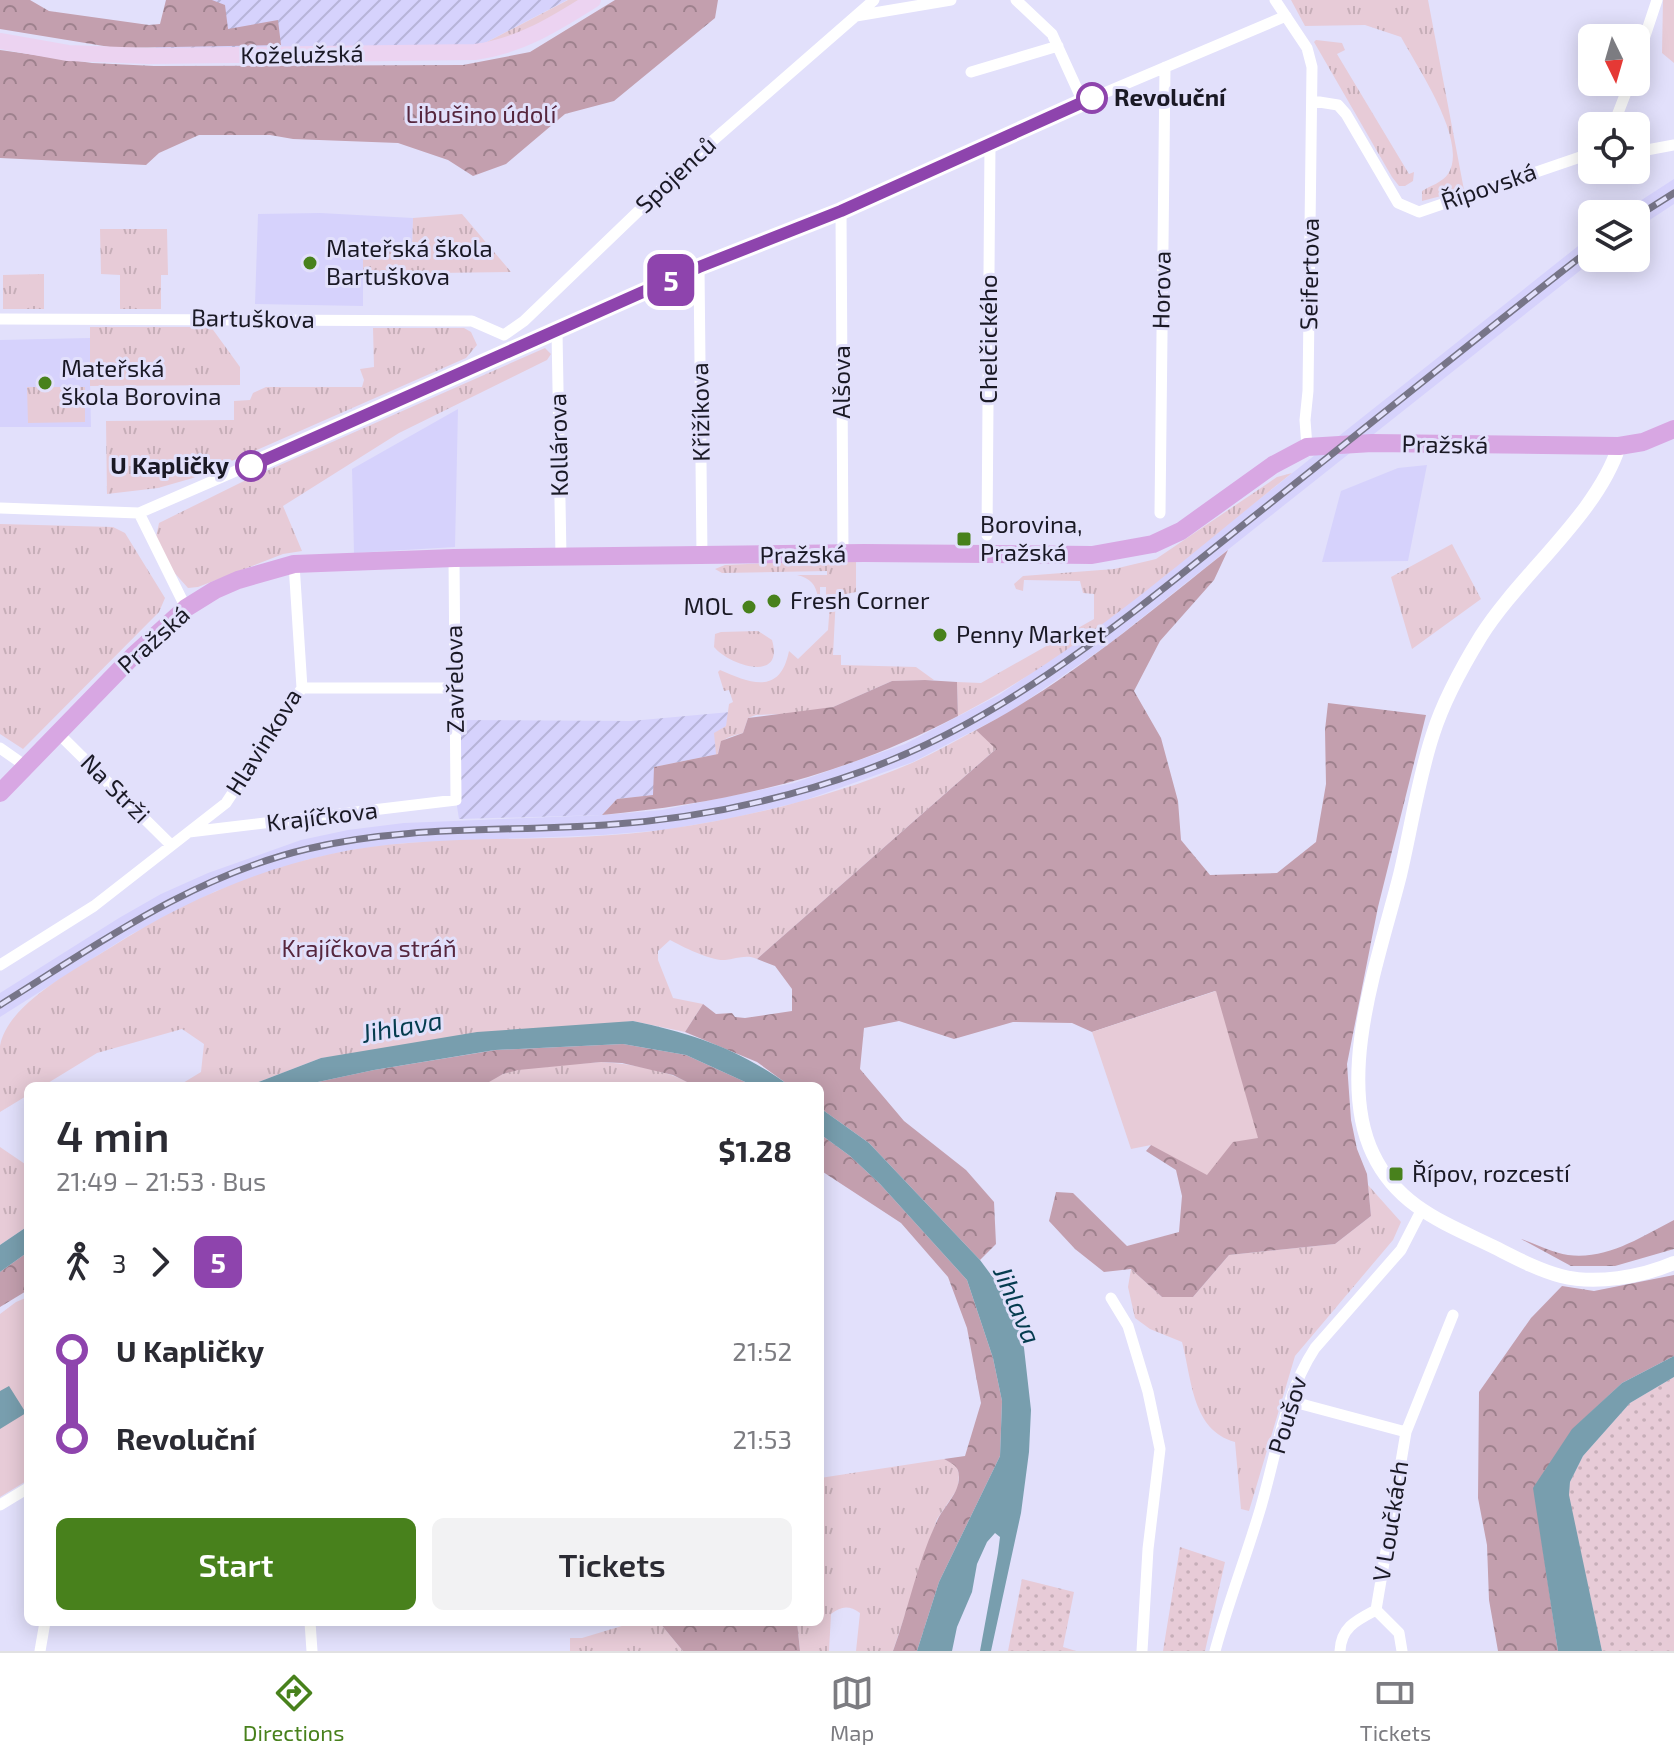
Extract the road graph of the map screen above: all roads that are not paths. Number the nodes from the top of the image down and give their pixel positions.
1 (593, 0) edge
2 (874, 0) edge
3 (951, 0) edge
4 (1016, 0) edge
5 (1275, 0) edge
6 (1657, 0) edge
7 (1286, 16) junction
8 (851, 17) junction
9 (1649, 24) edge
10 (0, 41) edge
11 (1058, 46) junction
12 (1165, 67) junction
13 (971, 72) dead end
14 (1313, 101) junction
15 (1083, 102) junction
16 (990, 143) junction
17 (1674, 145) edge
18 (1650, 149) edge
19 (1578, 158) edge
20 (841, 211) junction
21 (699, 267) junction
22 (0, 319) edge
23 (557, 332) junction
24 (504, 335) junction
25 (512, 352) junction
26 (1667, 432) edge
27 (1619, 446) junction
28 (1307, 447) junction
29 (0, 508) edge
30 (139, 513) junction
31 (1160, 513) dead end
32 (987, 535) dead end
33 (843, 554) junction
34 (561, 557) junction
35 (702, 557) junction
36 (454, 558) junction
37 (294, 564) junction
38 (186, 608) junction
39 (302, 688) junction
40 (455, 688) junction
41 (59, 734) junction
42 (0, 748) edge
43 (27, 767) junction
44 (0, 793) edge
45 (456, 800) joint
46 (187, 832) junction
47 (170, 844) junction
48 (0, 965) edge
49 (1421, 1211) junction
50 (1674, 1263) edge
51 (1111, 1298) dead end
52 (1453, 1315) dead end
53 (1290, 1401) junction
54 (1406, 1432) junction
55 (24, 1490) edge
56 (0, 1505) edge
57 (1376, 1610) junction
58 (44, 1626) edge
59 (310, 1626) edge
60 (40, 1651) edge
61 (312, 1651) edge
62 (1142, 1651) edge
63 (1215, 1651) edge
64 (1340, 1651) edge
65 (1402, 1651) edge

1 - 10 main road, Koželužská
2 - 8 street, Spojenců
3 - 8 street
4 - 11 street
5 - 7 street
6 - 9 street
7 - 12 street
7 - 14 street
8 - 24 street, Spojenců
11 - 13 street
11 - 15 street
12 - 15 street
12 - 31 street, Horova
14 - 19 street, Řípovská
14 - 28 street, Seifertova
15 - 16 street
16 - 20 street
16 - 32 street, Chelčického
17 - 18 street
20 - 21 street
20 - 33 street, Alšova
21 - 23 street
21 - 35 street, Křižíkova
22 - 24 street, Bartuškova
23 - 25 street
23 - 34 street, Kollárova
24 - 25 street
25 - 30 street
26 - 27 main road, Pražská
27 - 28 main road, Pražská
27 - 49 street
28 - 33 main road, Pražská
29 - 30 street
30 - 38 street
33 - 35 main road, Pražská
34 - 35 main road, Pražská
34 - 36 main road, Pražská
36 - 37 main road, Pražská
36 - 40 street, Zavřelova
37 - 38 main road, Pražská
37 - 39 street, Hlavinkova
38 - 41 main road, Pražská
39 - 40 street
39 - 46 street, Hlavinkova
40 - 45 street, Zavřelova
41 - 43 main road, Pražská
41 - 47 street, Na Strži
42 - 43 street
43 - 44 main road, Pražská
45 - 46 street, Krajíčkova
46 - 47 street, Hlavinkova
47 - 48 street
49 - 50 street
49 - 53 street, Poušov
51 - 62 street
52 - 54 street, V Loučkách
53 - 54 street, V Loučkách
53 - 63 street, Poušov
54 - 57 street, V Loučkách
55 - 56 street
57 - 64 street, V Loučkách
57 - 65 street, V Loučkách
58 - 60 street
59 - 61 street

